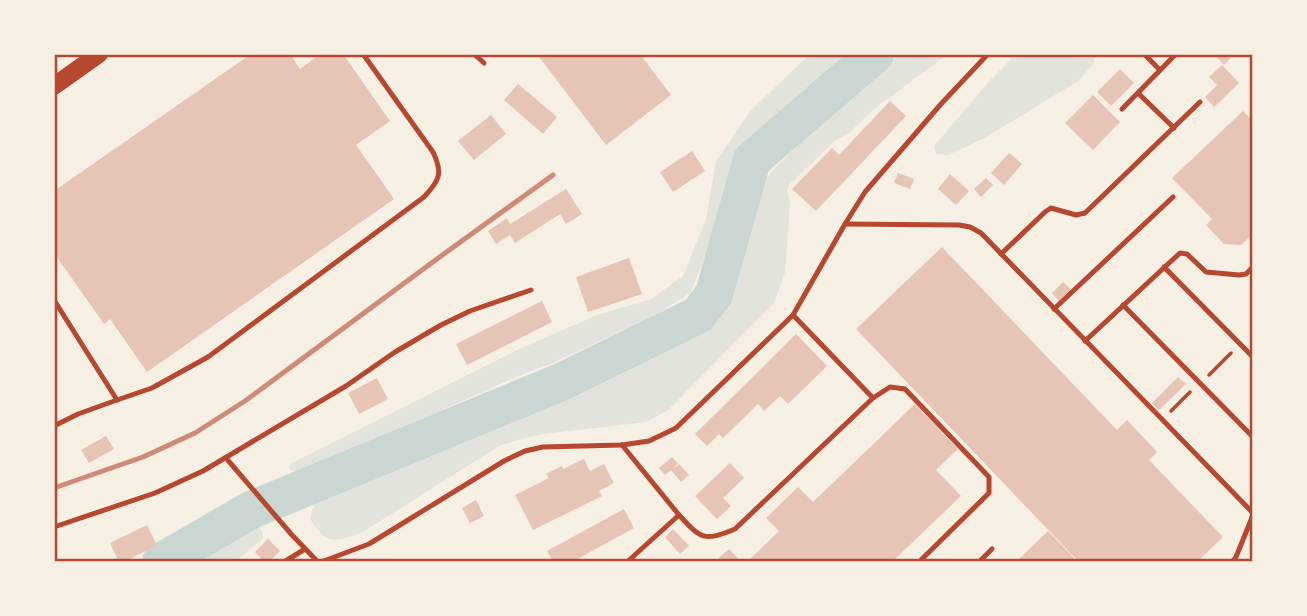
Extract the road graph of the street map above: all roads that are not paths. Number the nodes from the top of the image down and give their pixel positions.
1 (98, 54) edge
2 (363, 54) edge
3 (474, 54) edge
4 (988, 54) edge
5 (1144, 54) edge
6 (1176, 54) edge
7 (484, 63) dead end
8 (1160, 70) junction
9 (54, 86) edge
10 (1138, 93) junction
11 (1200, 102) dead end
12 (1122, 109) dead end
13 (1174, 128) junction
14 (1173, 197) dead end
15 (845, 224) junction
16 (1001, 254) junction
17 (1164, 267) junction
18 (1253, 267) edge
19 (1246, 274) junction
20 (1253, 281) edge
21 (531, 290) dead end
22 (54, 300) edge
23 (1123, 306) junction
24 (1054, 309) junction
25 (793, 315) junction
26 (1085, 341) junction
27 (1253, 357) edge
28 (873, 398) junction
29 (117, 400) junction
30 (54, 426) edge
31 (1253, 437) edge
32 (622, 445) junction
33 (226, 458) junction
34 (1253, 514) edge
35 (679, 515) junction
36 (54, 527) edge
37 (305, 549) junction
38 (992, 549) dead end
39 (284, 562) edge
40 (320, 562) edge
41 (627, 562) edge
42 (919, 562) edge
43 (979, 562) edge
44 (1232, 562) edge

1 - 9 main road
2 - 29 lane
3 - 7 lane
4 - 15 lane
5 - 8 lane
6 - 8 lane
8 - 10 lane
10 - 12 lane
10 - 13 lane
11 - 13 lane
13 - 16 lane
14 - 24 lane
15 - 16 lane
15 - 25 lane
16 - 24 lane
17 - 19 lane
17 - 23 lane
17 - 27 lane
18 - 19 lane
19 - 20 lane
21 - 33 lane
22 - 29 lane
23 - 26 lane
23 - 31 lane
24 - 26 lane
25 - 28 lane
25 - 32 lane
26 - 34 lane
28 - 35 lane
28 - 42 lane
29 - 30 lane
32 - 35 lane
32 - 40 lane
33 - 36 lane
33 - 37 lane
34 - 44 lane
35 - 41 lane
37 - 39 lane
37 - 40 lane
38 - 43 lane

